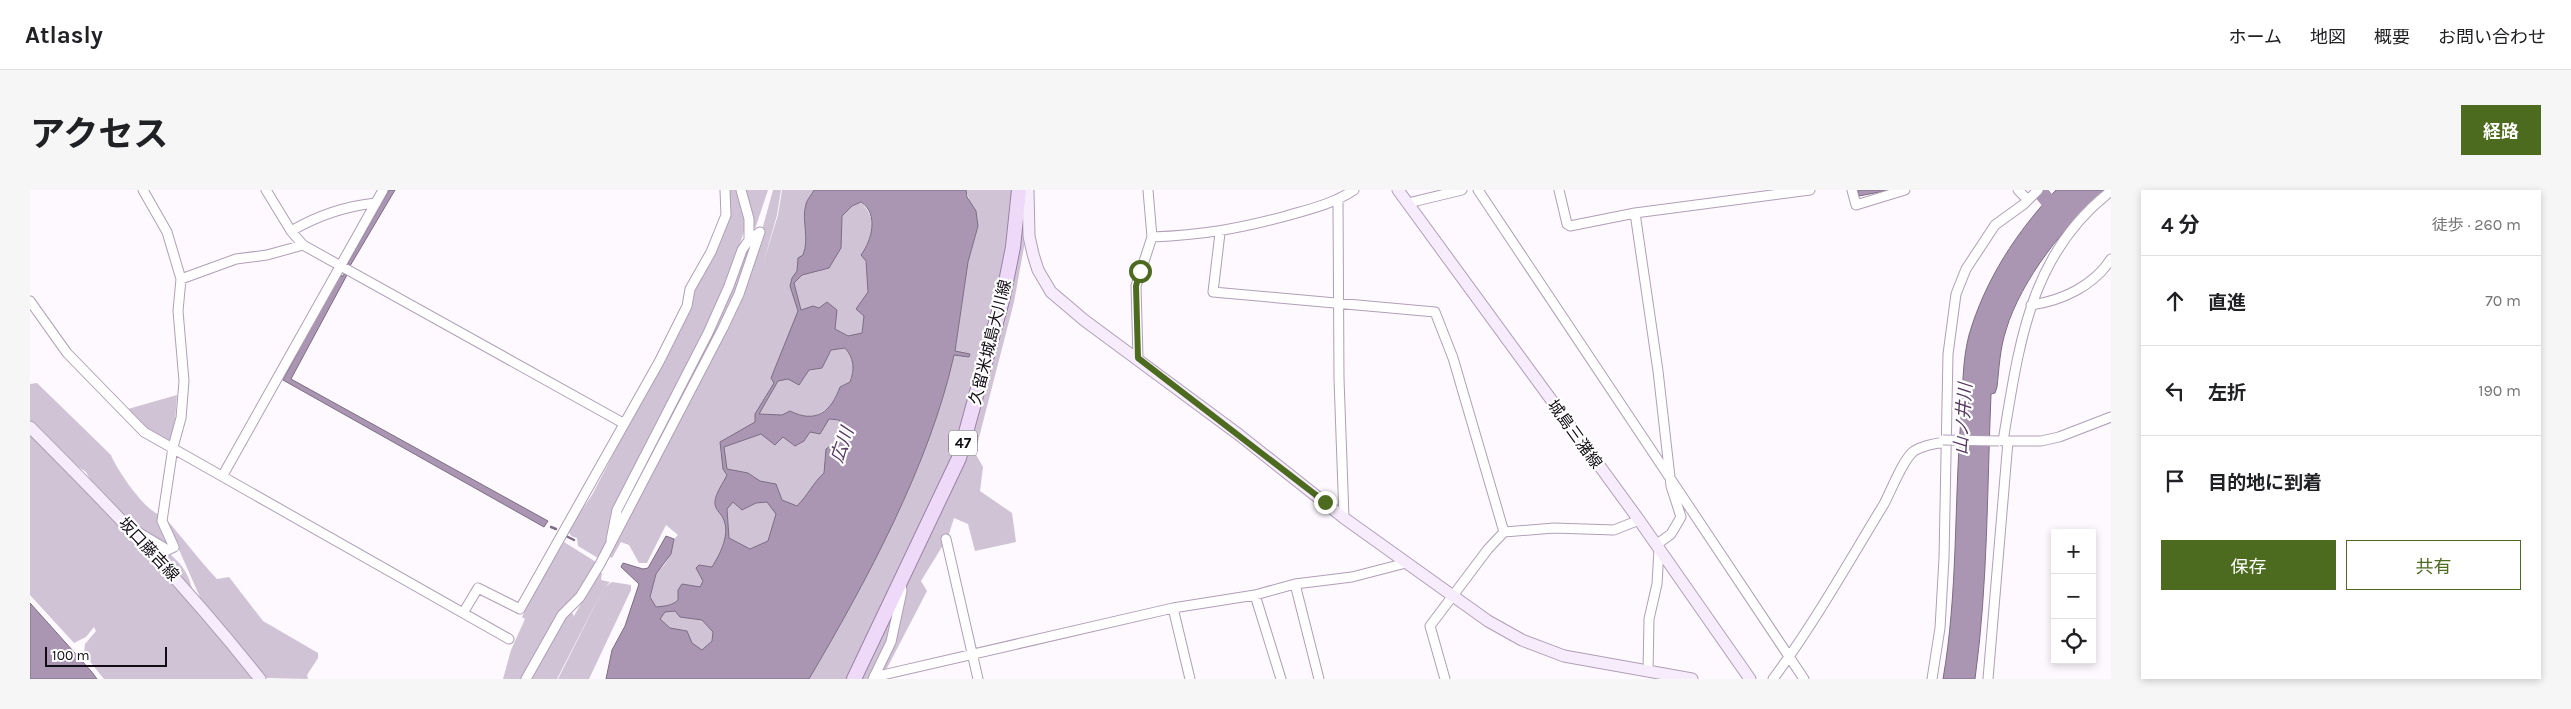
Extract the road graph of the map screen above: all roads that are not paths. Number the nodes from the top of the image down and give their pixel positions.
1 (143, 190) edge
2 (266, 190) edge
3 (383, 190) edge
4 (725, 190) edge
5 (741, 190) edge
6 (1019, 190) edge
7 (1028, 190) edge
8 (1148, 190) edge
9 (1354, 190) edge
10 (1398, 190) edge
11 (1462, 190) edge
12 (1478, 190) edge
13 (1559, 190) edge
14 (1810, 190) edge
15 (1852, 190) edge
16 (1902, 190) edge
17 (2018, 190) edge
18 (2038, 190) edge
19 (2111, 191) edge
20 (2028, 200) junction
21 (1338, 201) junction
22 (376, 203) junction
23 (1408, 203) junction
24 (1635, 213) junction
25 (291, 231) junction
26 (1220, 233) junction
27 (1152, 237) junction
28 (749, 240) junction
29 (303, 245) junction
30 (2111, 259) edge
31 (340, 266) junction
32 (181, 279) junction
33 (30, 301) edge
34 (1338, 303) junction
35 (2031, 305) junction
36 (1138, 358) junction
37 (2111, 417) edge
38 (623, 423) junction
39 (30, 427) edge
40 (1945, 441) junction
41 (2003, 441) junction
42 (173, 447) junction
43 (223, 475) junction
44 (1670, 476) junction
45 (1344, 518) junction
46 (1639, 520) junction
47 (131, 528) junction
48 (1504, 532) junction
49 (946, 539) dead end
50 (610, 542) junction
51 (1658, 547) junction
52 (1406, 563) junction
53 (901, 582) junction
54 (1295, 584) junction
55 (1255, 595) junction
56 (1454, 596) junction
57 (1173, 608) junction
58 (463, 613) junction
59 (508, 639) dead end
60 (973, 655) junction
61 (1789, 657) junction
62 (1651, 674) edge
63 (874, 678) edge
64 (260, 679) edge
65 (526, 679) edge
66 (854, 679) edge
67 (978, 679) edge
68 (1190, 679) edge
69 (1281, 679) edge
70 (1319, 679) edge
71 (1445, 679) edge
72 (1692, 679) edge
73 (1750, 679) edge
74 (1772, 679) edge
75 (1804, 679) edge
76 (1932, 679) edge
77 (1988, 679) edge

1 - 32 street
2 - 25 street
3 - 22 street
4 - 38 street
5 - 28 street
6 - 53 main road, 久留米城島大川線 / 47
7 - 36 main road
8 - 27 street
9 - 21 street
10 - 23 main road, 城島三潴線
11 - 23 street
12 - 44 street
13 - 24 street
14 - 24 street
15 - 16 street
17 - 20 street
18 - 20 street
19 - 35 street
20 - 40 street
21 - 26 street
21 - 34 street
22 - 25 street
22 - 31 street
23 - 46 main road, 城島三潴線
24 - 44 street
25 - 29 street
26 - 27 street
26 - 34 street
27 - 36 street
28 - 50 street
28 - 50 street
29 - 31 street
29 - 32 street
30 - 35 street
31 - 38 street
31 - 43 street
32 - 42 street
33 - 42 street
34 - 45 street
34 - 48 street
35 - 41 street
36 - 45 main road
37 - 41 street
38 - 58 street
39 - 47 main road, 坂口藤吉線
40 - 41 street, bridge
40 - 61 street
40 - 76 street
41 - 77 street
42 - 43 street
42 - 47 street
43 - 58 street
44 - 51 street
44 - 61 street
45 - 52 main road
46 - 48 street
46 - 51 main road, 城島三潴線
47 - 64 main road, 坂口藤吉線
48 - 56 street
49 - 60 street
50 - 65 street
51 - 62 street
51 - 73 main road, 城島三潴線
52 - 54 street
52 - 56 main road
53 - 63 street
53 - 66 main road, 久留米城島大川線 / 47
54 - 55 street
54 - 70 street
55 - 57 street
55 - 69 street
56 - 62 main road
56 - 71 street
57 - 60 street
57 - 68 street
58 - 59 street
60 - 63 street
60 - 67 street
61 - 74 street
61 - 75 street
62 - 72 main road

